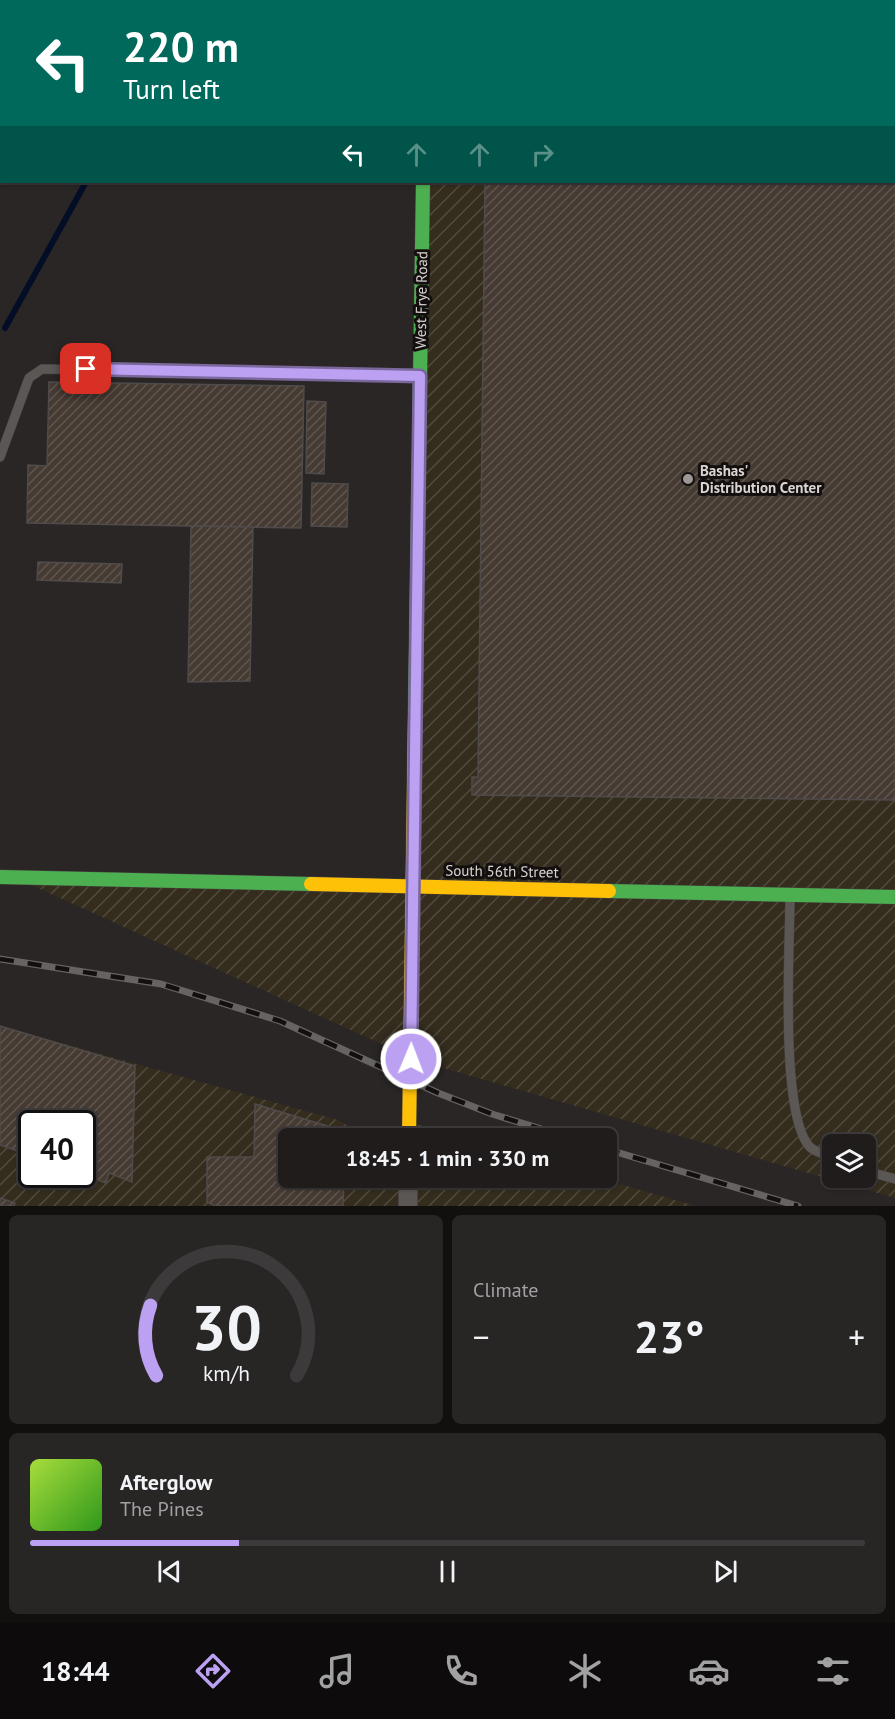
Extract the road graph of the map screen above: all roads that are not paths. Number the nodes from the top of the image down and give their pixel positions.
1 (423, 183) edge
2 (420, 376) junction
3 (0, 457) edge
4 (0, 876) edge
5 (412, 885) junction
6 (790, 894) junction
7 (895, 897) edge
8 (409, 1128) edge
9 (822, 1153) edge
10 (876, 1174) edge
11 (895, 1179) edge
12 (408, 1188) edge
13 (408, 1206) edge

1 - 2 street, West Frye Road
2 - 3 lane
2 - 5 street, West Frye Road
4 - 5 street, South 56th Street
5 - 6 street, South 56th Street
5 - 8 street, West Frye Road
6 - 7 street, South 56th Street
6 - 9 lane
10 - 11 lane
12 - 13 street

